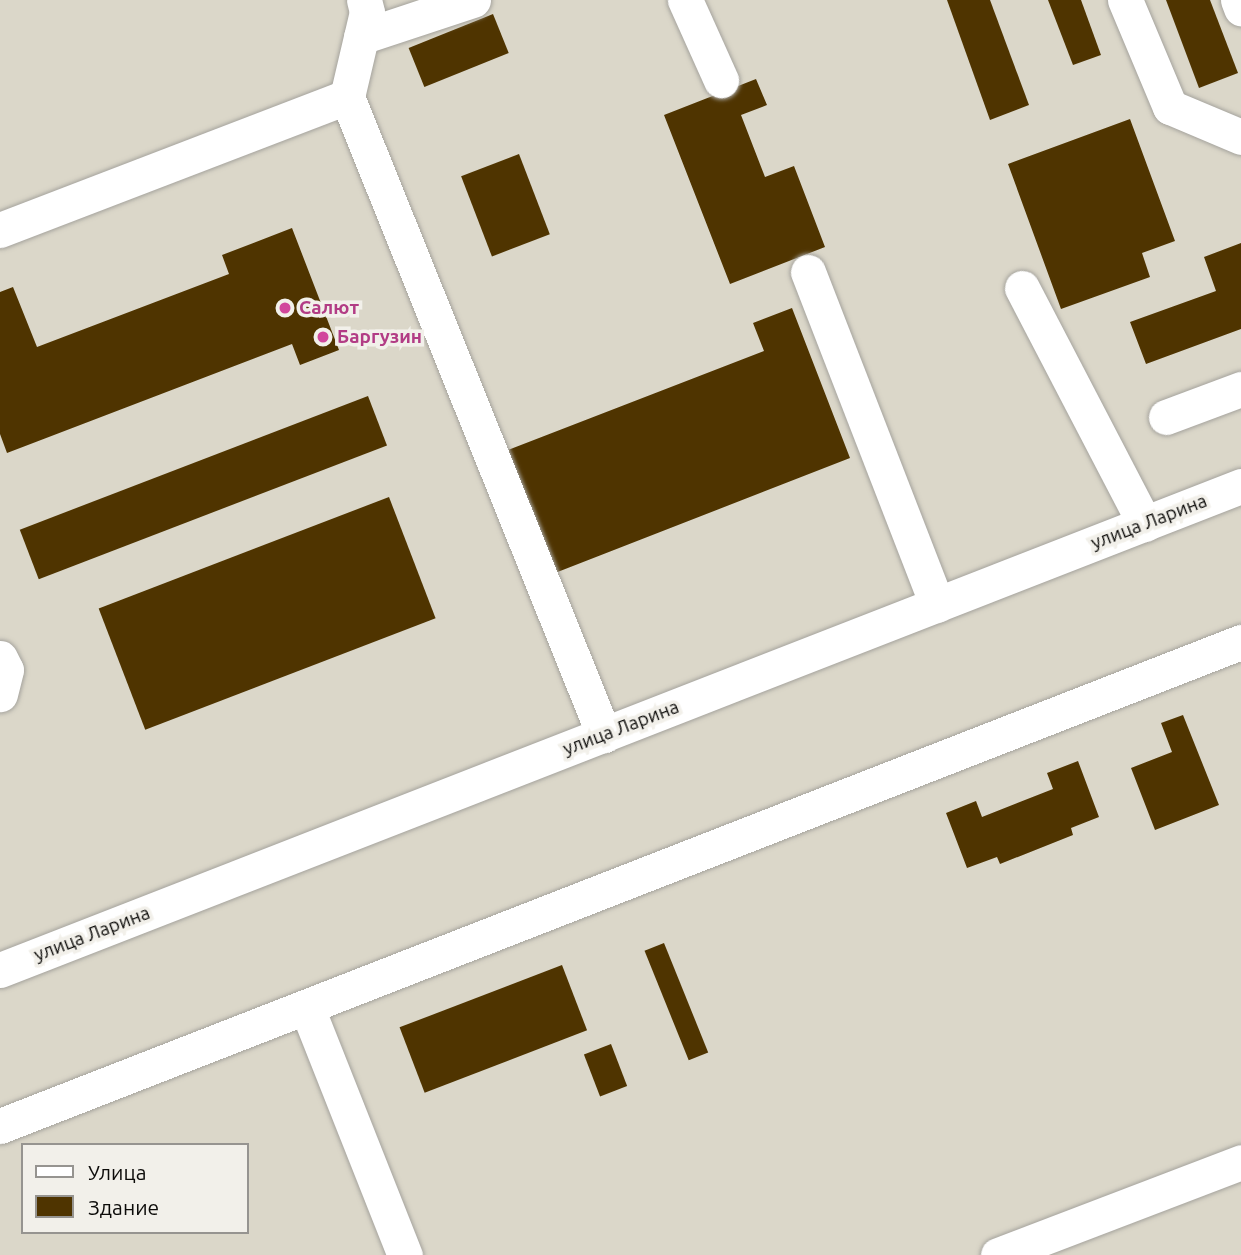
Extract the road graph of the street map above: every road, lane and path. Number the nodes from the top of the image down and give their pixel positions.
1 (364, 0) edge
2 (473, 0) edge
3 (685, 0) edge
4 (1125, 0) edge
5 (1238, 0) edge
6 (1241, 8) edge
7 (361, 37) junction
8 (721, 80) dead end
9 (347, 97) junction
10 (1241, 137) edge
11 (2, 224) edge
12 (808, 272) dead end
13 (1022, 288) dead end
14 (1241, 389) edge
15 (1166, 417) dead end
16 (1241, 486) edge
17 (1144, 524) junction
18 (937, 605) junction
19 (1241, 642) edge
20 (0, 658) edge
21 (0, 694) edge
22 (604, 734) junction
23 (3, 964) edge
24 (307, 1007) junction
25 (0, 1126) edge
26 (1241, 1162) edge
27 (405, 1255) edge
28 (998, 1255) edge

1 - 7 street
2 - 7 street
3 - 8 street
4 - 10 street
5 - 6 street
7 - 9 street
9 - 11 street
9 - 22 street
12 - 18 street
13 - 17 street
14 - 15 street
16 - 17 street, улица Ларина
17 - 18 street, улица Ларина
18 - 22 street, улица Ларина
19 - 24 street
20 - 21 street
22 - 23 street, улица Ларина
24 - 25 street
24 - 27 street
26 - 28 street

